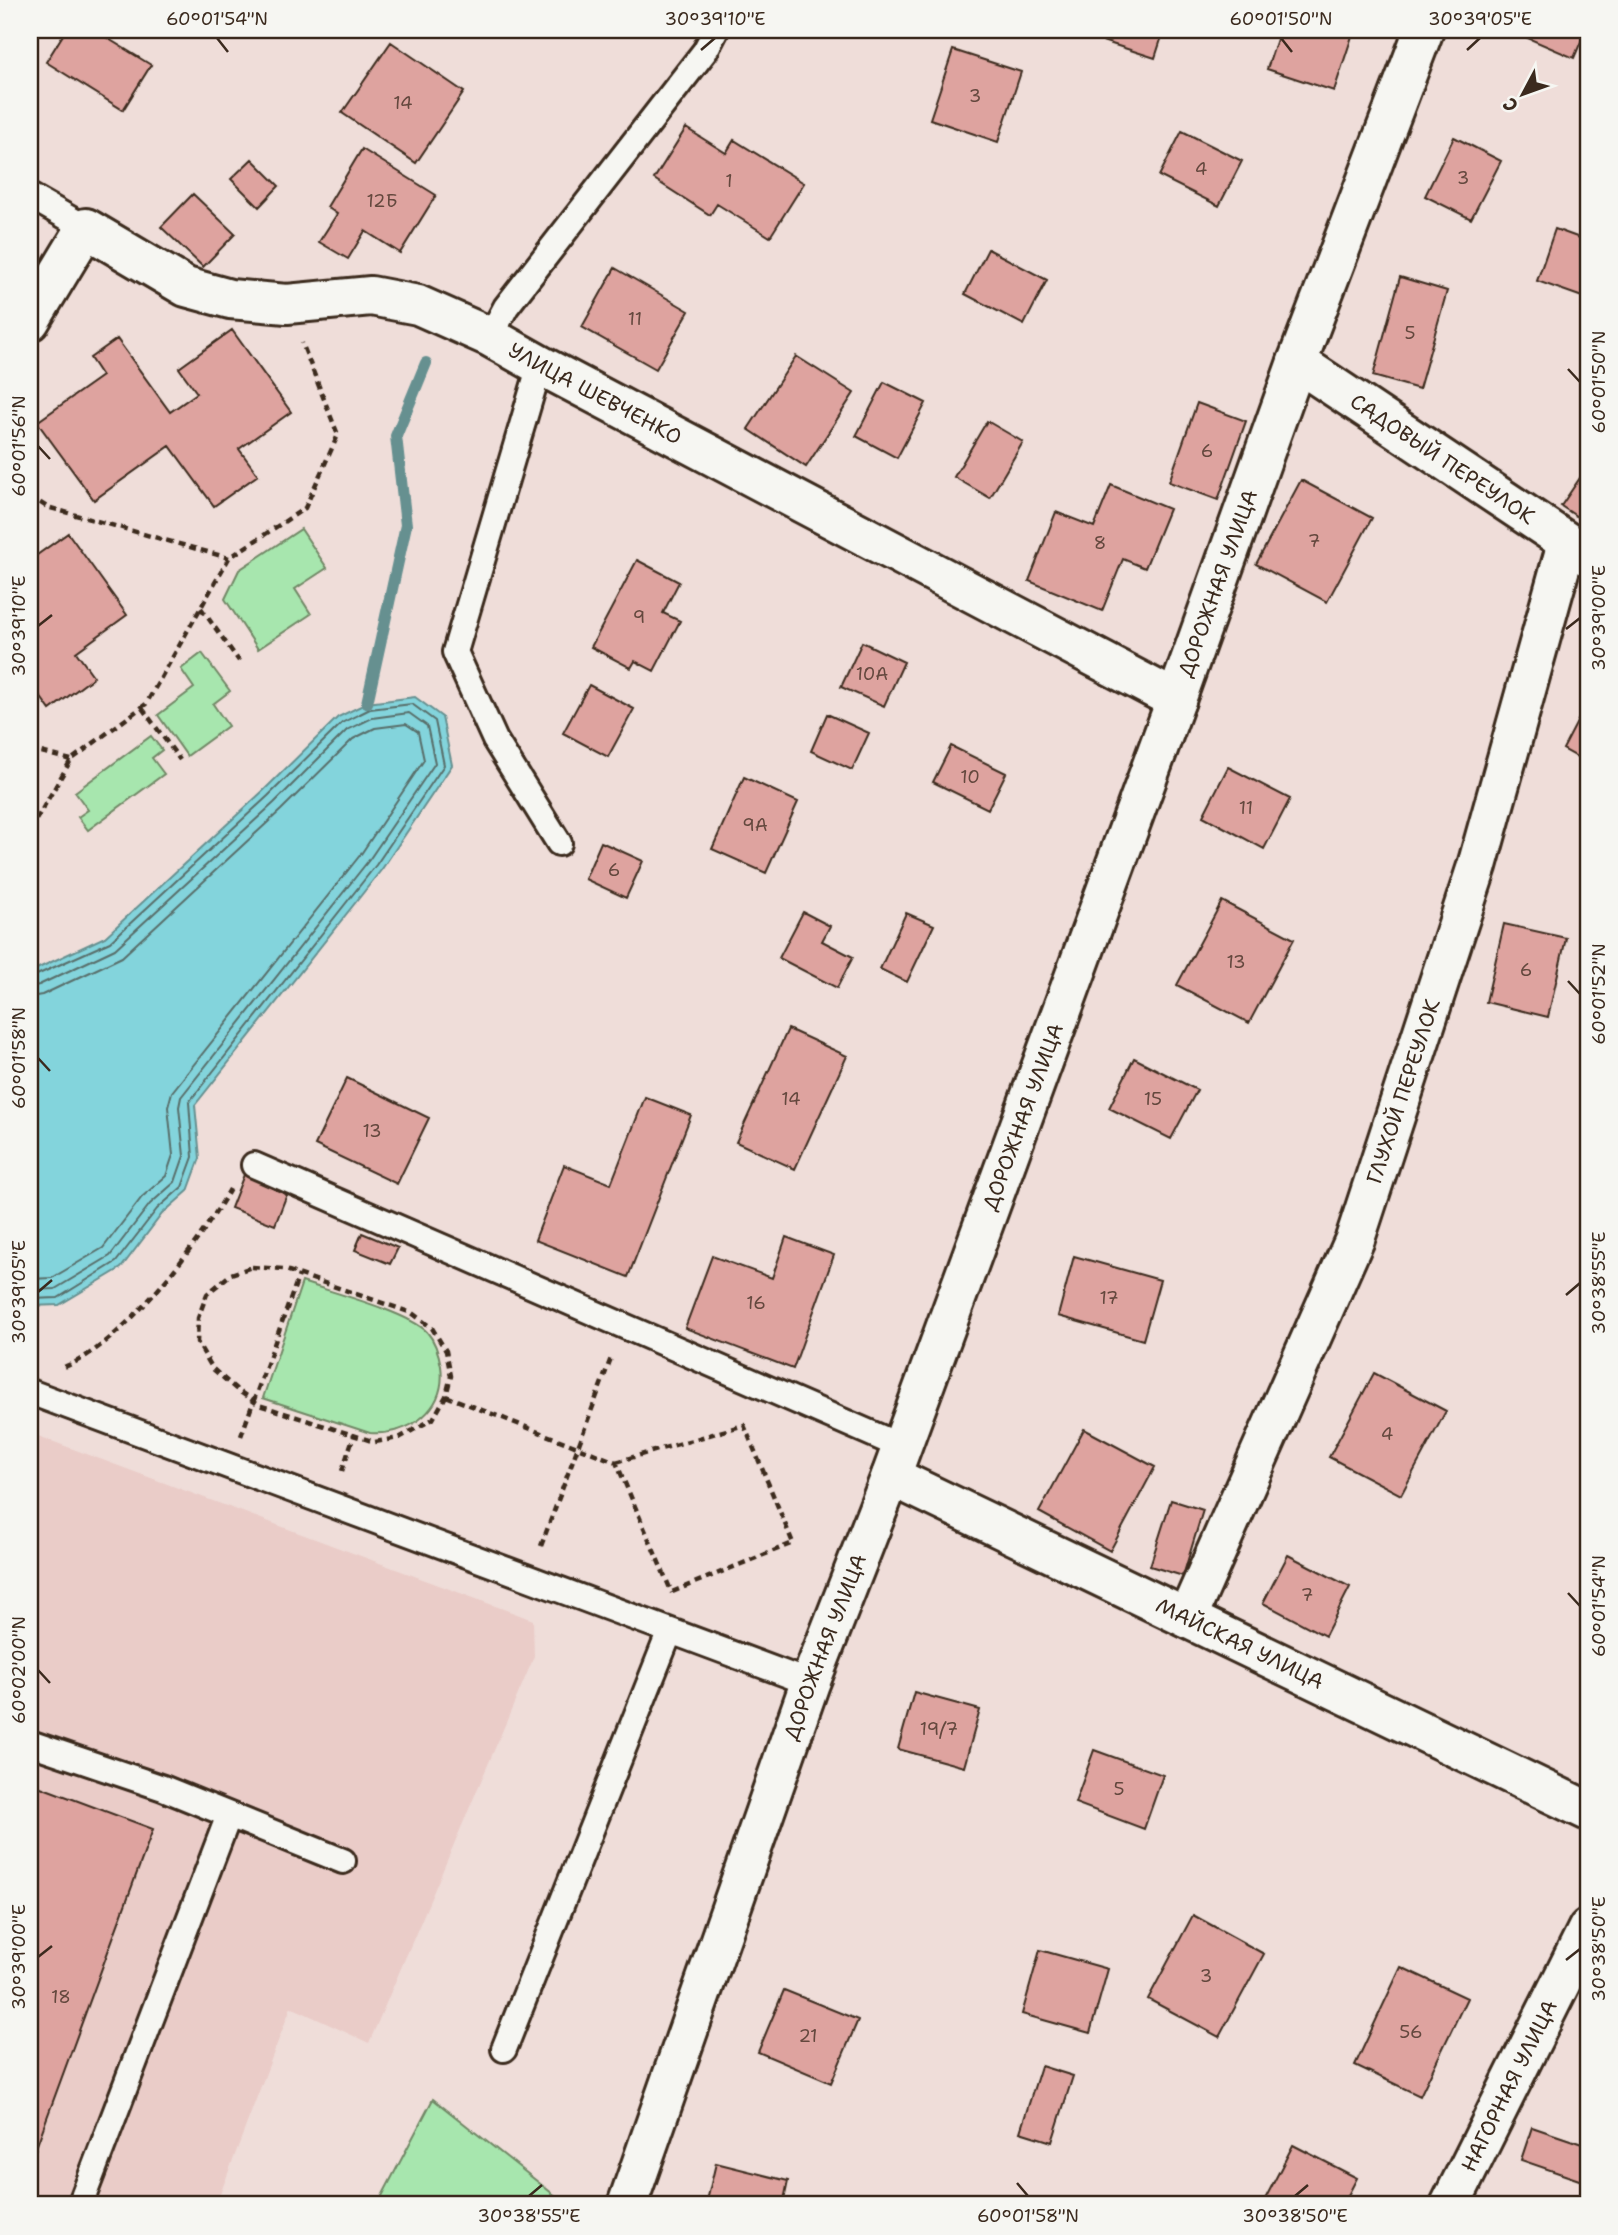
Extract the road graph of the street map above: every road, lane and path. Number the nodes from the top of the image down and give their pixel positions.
1 (716, 30) edge
2 (1424, 30) edge
3 (30, 196) edge
4 (86, 228) junction
5 (287, 304) junction
6 (30, 321) edge
7 (490, 337) junction
8 (1297, 362) junction
9 (540, 365) junction
10 (30, 496) edge
11 (1578, 549) edge
12 (229, 558) junction
13 (201, 608) junction
14 (239, 660) dead end
15 (1176, 701) junction
16 (142, 708) junction
17 (30, 749) edge
18 (71, 760) junction
19 (180, 760) dead end
20 (30, 830) edge
21 (559, 843) dead end
22 (254, 1165) joint
23 (299, 1275) junction
24 (623, 1325) junction
25 (61, 1368) dead end
26 (30, 1392) edge
27 (446, 1396) junction
28 (254, 1402) junction
29 (354, 1435) junction
30 (241, 1437) dead end
31 (577, 1447) junction
32 (896, 1461) junction
33 (616, 1462) junction
34 (341, 1474) dead end
35 (540, 1548) dead end
36 (672, 1592) junction
37 (669, 1601) dead end
38 (1187, 1618) junction
39 (670, 1631) junction
40 (810, 1683) junction
41 (30, 1743) edge
42 (1588, 1811) edge
43 (229, 1815) junction
44 (343, 1861) dead end
45 (1588, 1928) edge
46 (504, 2049) dead end
47 (80, 2205) edge
48 (627, 2205) edge
49 (1450, 2205) edge

1 - 7 lane
2 - 8 street, ДОРОЖНАЯ УЛИЦА
3 - 4 lane
4 - 5 street, УЛИЦА ШЕВЧЕНКО
4 - 6 street
5 - 7 street, УЛИЦА ШЕВЧЕНКО
5 - 12 path
7 - 9 street, УЛИЦА ШЕВЧЕНКО
8 - 11 street, САДОВЫЙ ПЕРЕУЛОК
8 - 15 street, ДОРОЖНАЯ УЛИЦА
9 - 15 street, УЛИЦА ШЕВЧЕНКО
9 - 21 lane
10 - 12 path
11 - 38 street, ГЛУХОЙ ПЕРЕУЛОК
12 - 13 path
13 - 14 path
13 - 16 path
15 - 32 street, ДОРОЖНАЯ УЛИЦА
16 - 18 path
16 - 19 path
17 - 18 path
18 - 20 path
22 - 24 lane
22 - 25 path
23 - 27 path
23 - 28 path
23 - 28 path
24 - 31 path
24 - 32 lane
26 - 39 lane
27 - 29 path
27 - 31 path
28 - 29 path
28 - 30 path
29 - 34 path
31 - 33 path
31 - 35 path
32 - 38 street, МАЙСКАЯ УЛИЦА
32 - 40 street, ДОРОЖНАЯ УЛИЦА
33 - 36 path
33 - 36 path
36 - 37 path
38 - 42 street, МАЙСКАЯ УЛИЦА
39 - 40 lane
39 - 46 lane
40 - 48 street, ДОРОЖНАЯ УЛИЦА
41 - 43 lane
43 - 44 lane
43 - 47 lane
45 - 49 street, НАГОРНАЯ УЛИЦА

